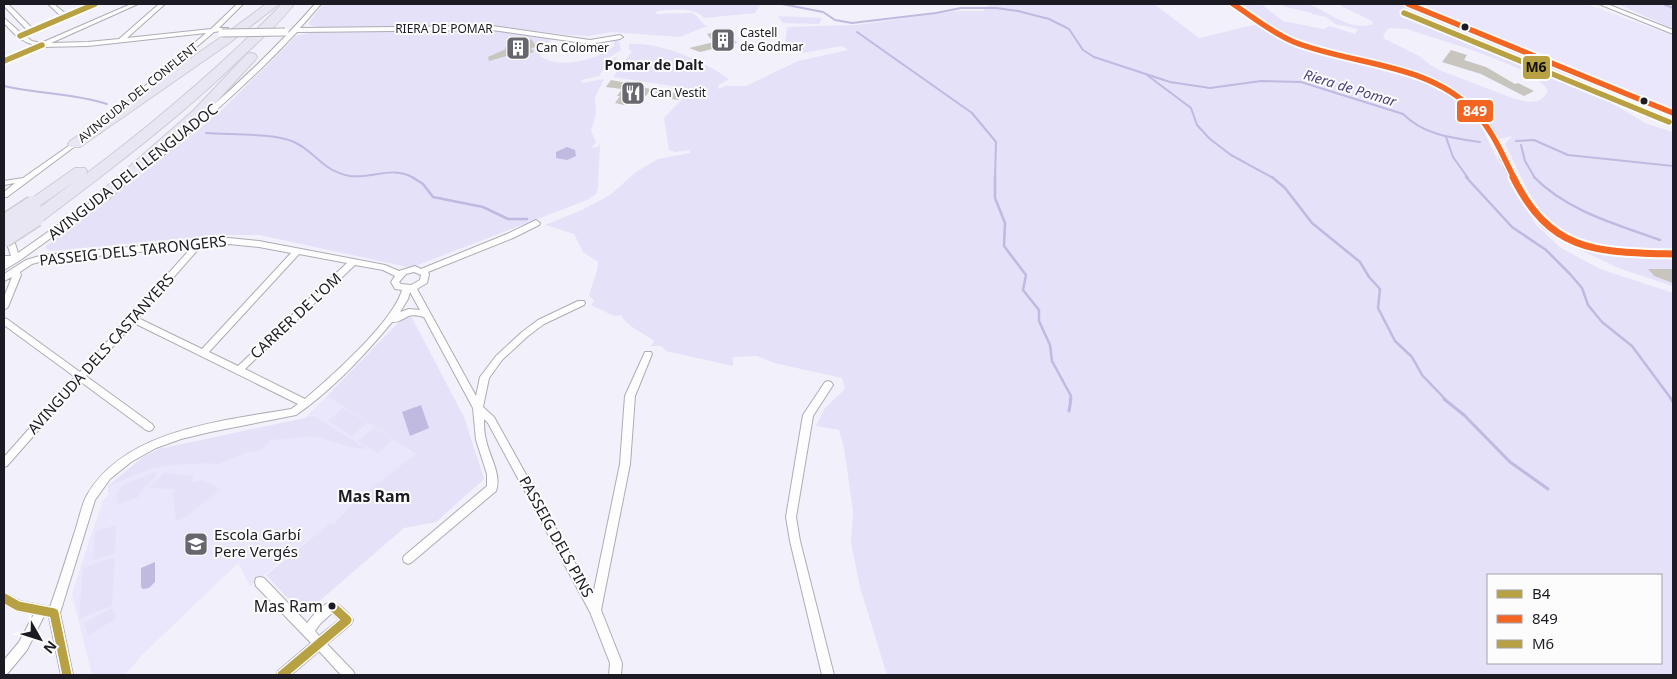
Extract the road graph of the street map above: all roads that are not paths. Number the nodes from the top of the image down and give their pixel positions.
1 (5, 4) edge
2 (51, 4) edge
3 (95, 4) edge
4 (135, 4) edge
5 (162, 4) edge
6 (240, 4) edge
7 (273, 4) edge
8 (288, 4) edge
9 (318, 4) edge
10 (1233, 4) edge
11 (1408, 4) edge
12 (1602, 4) edge
13 (66, 18) junction
14 (4, 20) edge
15 (135, 28) junction
16 (292, 30) junction
17 (32, 31) junction
18 (212, 31) junction
19 (224, 31) joint
20 (1673, 32) edge
21 (20, 36) junction
22 (64, 36) junction
23 (620, 36) dead end
24 (148, 38) junction
25 (121, 40) junction
26 (66, 45) junction
27 (42, 46) junction
28 (4, 61) edge
29 (1673, 114) edge
30 (76, 144) junction
31 (30, 176) junction
32 (4, 184) edge
33 (4, 195) edge
34 (103, 197) junction
35 (34, 211) junction
36 (4, 219) edge
37 (4, 223) edge
38 (536, 224) dead end
39 (4, 239) edge
40 (198, 245) junction
41 (296, 252) junction
42 (1673, 254) edge
43 (16, 259) junction
44 (4, 260) edge
45 (353, 262) junction
46 (4, 267) edge
47 (15, 270) junction
48 (423, 271) junction
49 (399, 275) junction
50 (4, 278) edge
51 (409, 289) junction
52 (581, 303) dead end
53 (4, 307) edge
54 (426, 315) junction
55 (133, 320) junction
56 (4, 321) edge
57 (377, 334) junction
58 (203, 353) junction
59 (648, 354) dead end
60 (239, 370) junction
61 (80, 378) junction
62 (828, 385) dead end
63 (305, 404) junction
64 (478, 408) junction
65 (149, 427) dead end
66 (4, 462) edge
67 (492, 488) joint
68 (408, 558) dead end
69 (260, 582) dead end
70 (4, 598) edge
71 (595, 610) junction
72 (40, 611) junction
73 (54, 613) junction
74 (307, 632) junction
75 (318, 644) junction
76 (4, 669) edge
77 (66, 675) edge
78 (282, 675) edge
79 (349, 675) edge
80 (615, 675) edge
81 (828, 675) edge

1 - 17 street
2 - 13 street
3 - 13 street
4 - 22 street
5 - 15 street
6 - 18 street, AVINGUDA DEL CONFLENT
7 - 30 highway
7 - 35 highway
8 - 34 highway
8 - 35 highway
9 - 16 street, AVINGUDA DEL LLENGUADOC
10 - 42 street
11 - 29 street
12 - 20 street
13 - 17 street
14 - 21 street
15 - 24 street
15 - 25 street
16 - 19 street, bridge
16 - 23 street, RIERA DE POMAR
16 - 34 street, AVINGUDA DEL LLENGUADOC
17 - 21 street
18 - 19 street
18 - 24 street
18 - 30 street, AVINGUDA DEL CONFLENT
21 - 27 street
22 - 26 street
22 - 27 street
24 - 25 street
25 - 26 street
26 - 27 street
27 - 28 street
30 - 31 street, AVINGUDA DEL CONFLENT
31 - 32 street, AVINGUDA DEL CONFLENT
31 - 33 street, AVINGUDA DEL CONFLENT
34 - 43 street, AVINGUDA DEL LLENGUADOC
35 - 37 highway, bridge
35 - 39 highway, bridge
36 - 43 street
38 - 48 street
40 - 41 street, PASSEIG DELS TARONGERS
40 - 47 street, PASSEIG DELS TARONGERS
40 - 55 street, AVINGUDA DELS CASTANYERS
41 - 45 street, PASSEIG DELS TARONGERS
41 - 58 street
43 - 44 street
43 - 46 street, AVINGUDA DEL LLENGUADOC
45 - 49 street, PASSEIG DELS TARONGERS
45 - 60 street, CARRER DE L'OM
47 - 50 street, PASSEIG DELS TARONGERS
47 - 53 street
48 - 49 street
48 - 51 street
49 - 51 street
51 - 54 street
51 - 57 street
52 - 64 street
54 - 57 street
54 - 64 street
55 - 58 street
55 - 61 street, AVINGUDA DELS CASTANYERS
56 - 61 street
57 - 63 street
58 - 60 street
59 - 71 street
60 - 63 street
61 - 65 street
61 - 66 street, AVINGUDA DELS CASTANYERS
62 - 81 street
63 - 73 street
64 - 67 street
64 - 71 street, PASSEIG DELS PINS
67 - 68 street
69 - 74 street
70 - 72 street
71 - 80 street, PASSEIG DELS PINS
72 - 73 street
72 - 76 street
73 - 77 street
74 - 75 street
74 - 75 street
75 - 78 street
75 - 79 street

